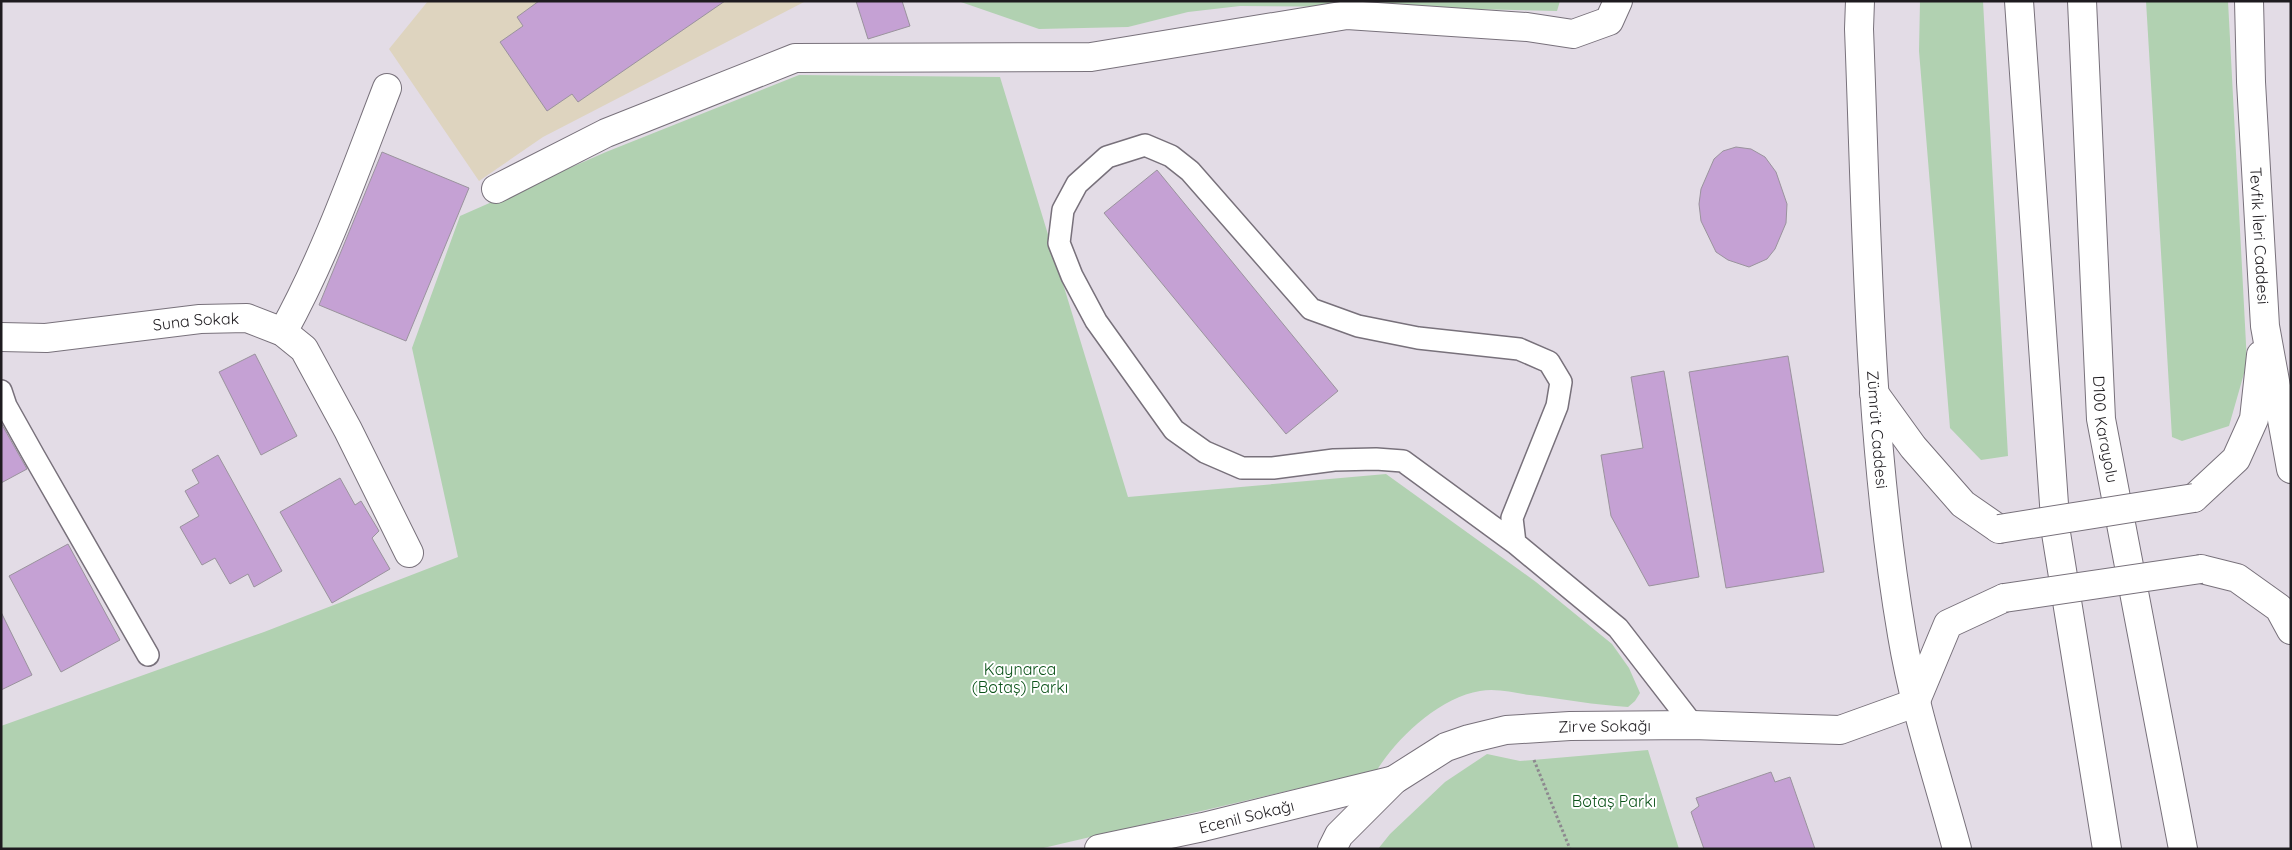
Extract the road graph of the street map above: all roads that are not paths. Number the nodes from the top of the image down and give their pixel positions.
1 (1618, 1) edge
2 (1860, 1) edge
3 (2019, 1) edge
4 (2082, 1) edge
5 (2249, 1) edge
6 (387, 88) dead end
7 (496, 189) dead end
8 (2265, 326) junction
9 (283, 332) junction
10 (1, 337) edge
11 (1, 391) edge
12 (1873, 392) junction
13 (2291, 469) edge
14 (1515, 543) junction
15 (409, 553) dead end
16 (2291, 630) edge
17 (148, 655) dead end
18 (1915, 703) junction
19 (1693, 725) junction
20 (1394, 780) junction
21 (1099, 849) edge
22 (1332, 849) edge
23 (1957, 849) edge
24 (2107, 849) edge
25 (2183, 849) edge

1 - 7 main road
2 - 12 main road, Zümrüt Caddesi
3 - 24 main road
4 - 25 main road, D100 Karayolu
5 - 8 main road, Tevfik İleri Caddesi
6 - 9 main road
8 - 12 main road, bridge
8 - 13 main road, Tevfik İleri Caddesi
9 - 10 main road, Suna Sokak
9 - 15 main road, Suna Sokak
11 - 17 lane
12 - 18 main road, Zümrüt Caddesi
14 - 14 lane
14 - 19 lane
16 - 18 main road, bridge
18 - 19 main road, Zirve Sokağı
18 - 23 main road, Zümrüt Caddesi
19 - 20 main road, Zirve Sokağı
20 - 21 main road, Ecenil Sokağı
20 - 22 main road, Zirve Sokağı

